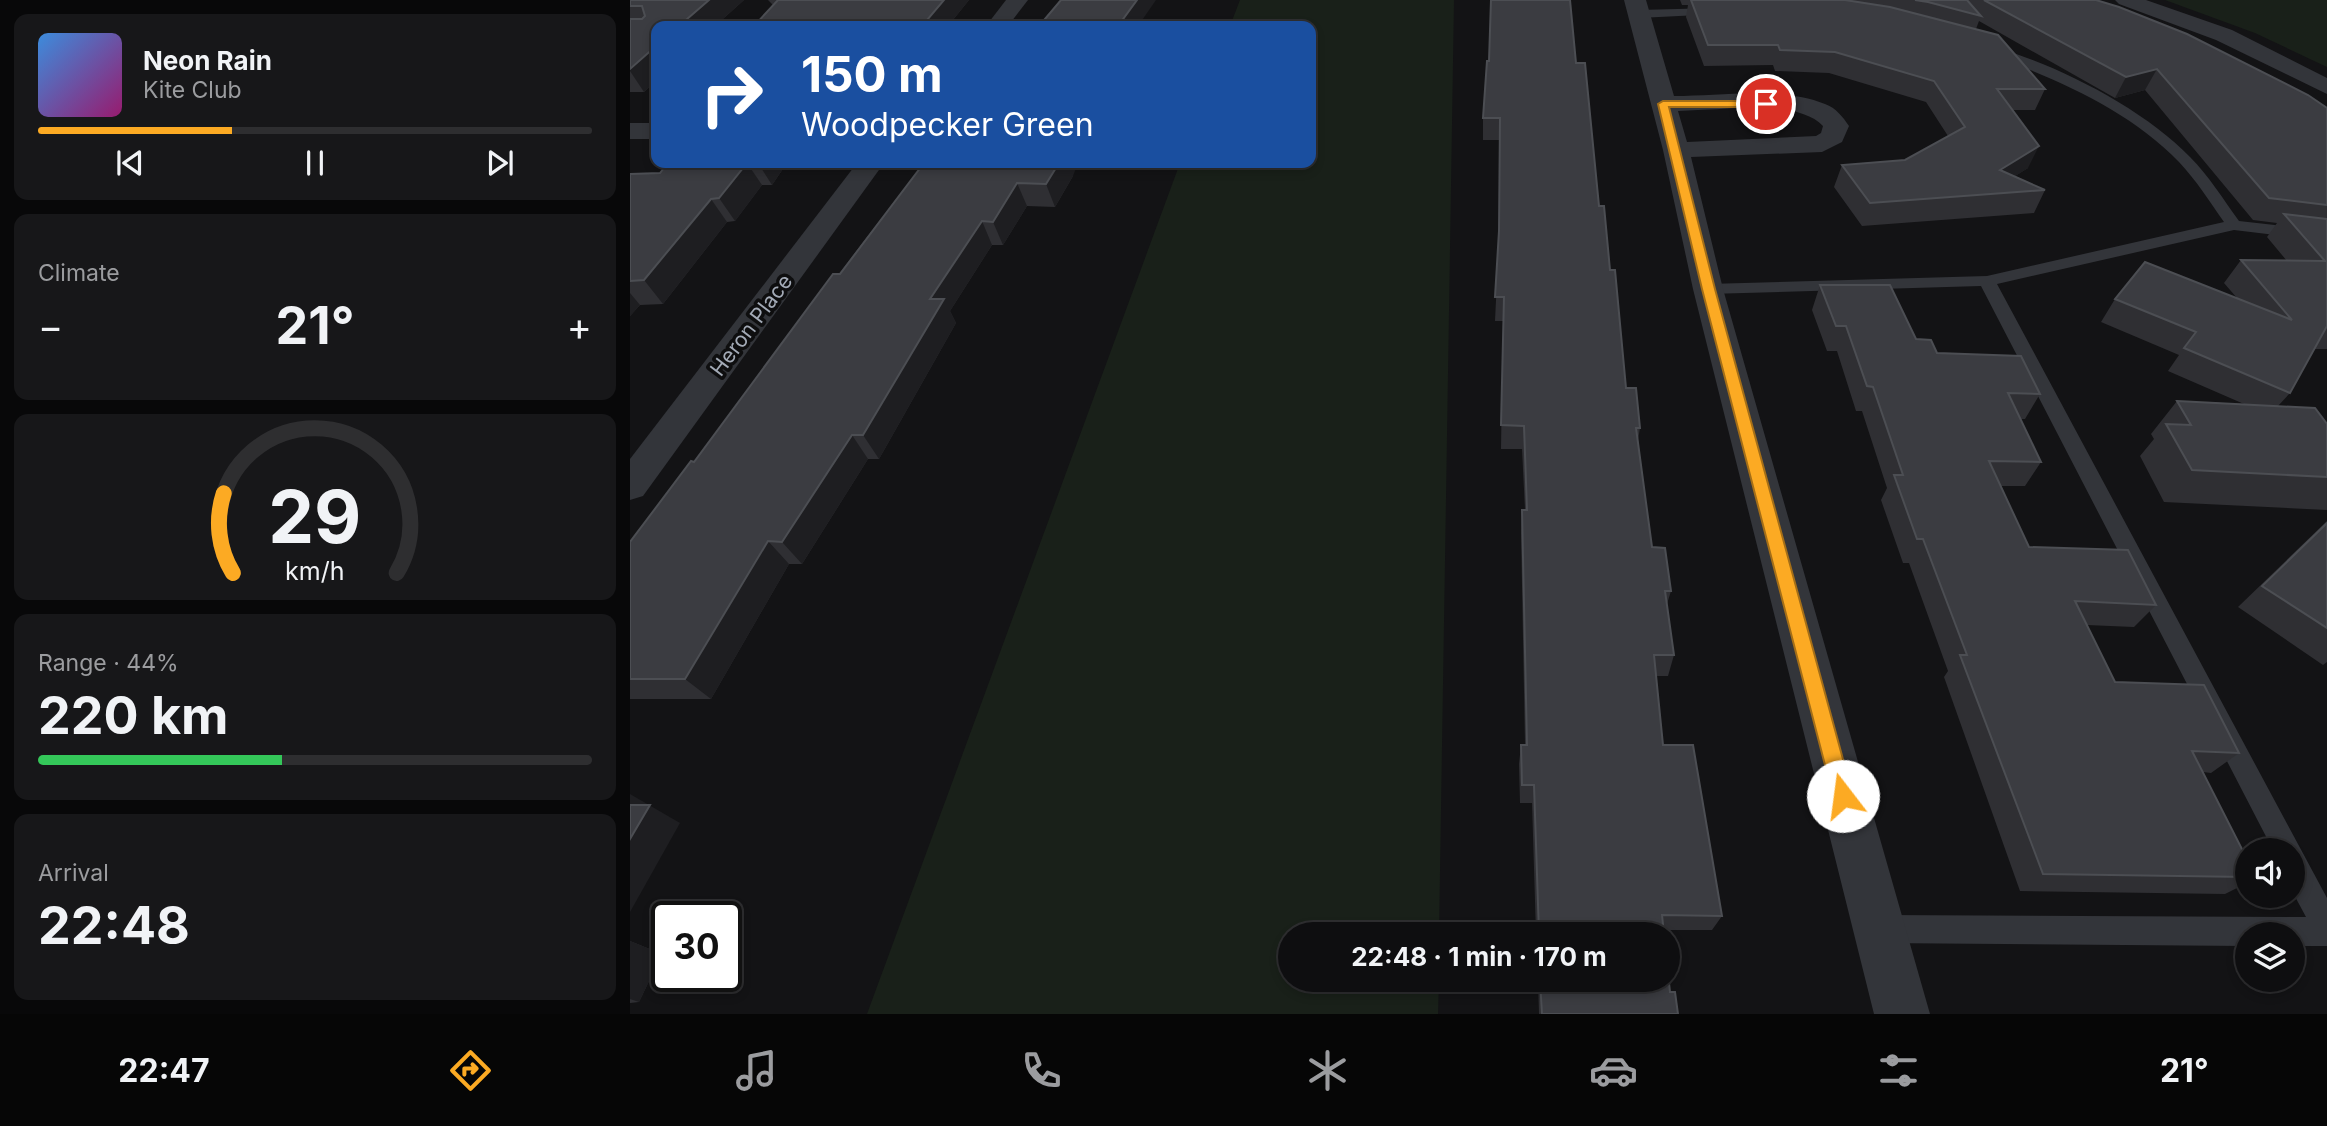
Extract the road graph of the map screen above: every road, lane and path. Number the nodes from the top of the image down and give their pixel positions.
1 (1017, 0) edge
2 (2126, 0) edge
3 (1637, 7) edge
4 (1731, 11) edge
5 (1001, 21) edge
6 (1977, 45) edge
7 (2327, 87) edge
8 (1663, 104) junction
9 (630, 131) edge
10 (651, 131) edge
11 (1676, 150) junction
12 (867, 168) edge
13 (2234, 225) junction
14 (2327, 236) edge
15 (1987, 281) junction
16 (1709, 289) junction
17 (630, 486) edge
18 (2281, 838) edge
19 (2305, 886) edge
20 (2327, 927) edge
21 (1878, 929) junction
22 (2327, 932) edge
23 (1902, 1014) edge

1 - 5 street
2 - 7 street
3 - 4 lane
3 - 8 street
6 - 13 lane
8 - 11 street
8 - 11 street
9 - 10 street
11 - 16 street
12 - 17 street, Heron Place
13 - 14 lane
13 - 15 lane
15 - 16 lane
15 - 18 lane
16 - 21 street
19 - 20 lane
21 - 22 lane
21 - 23 street

